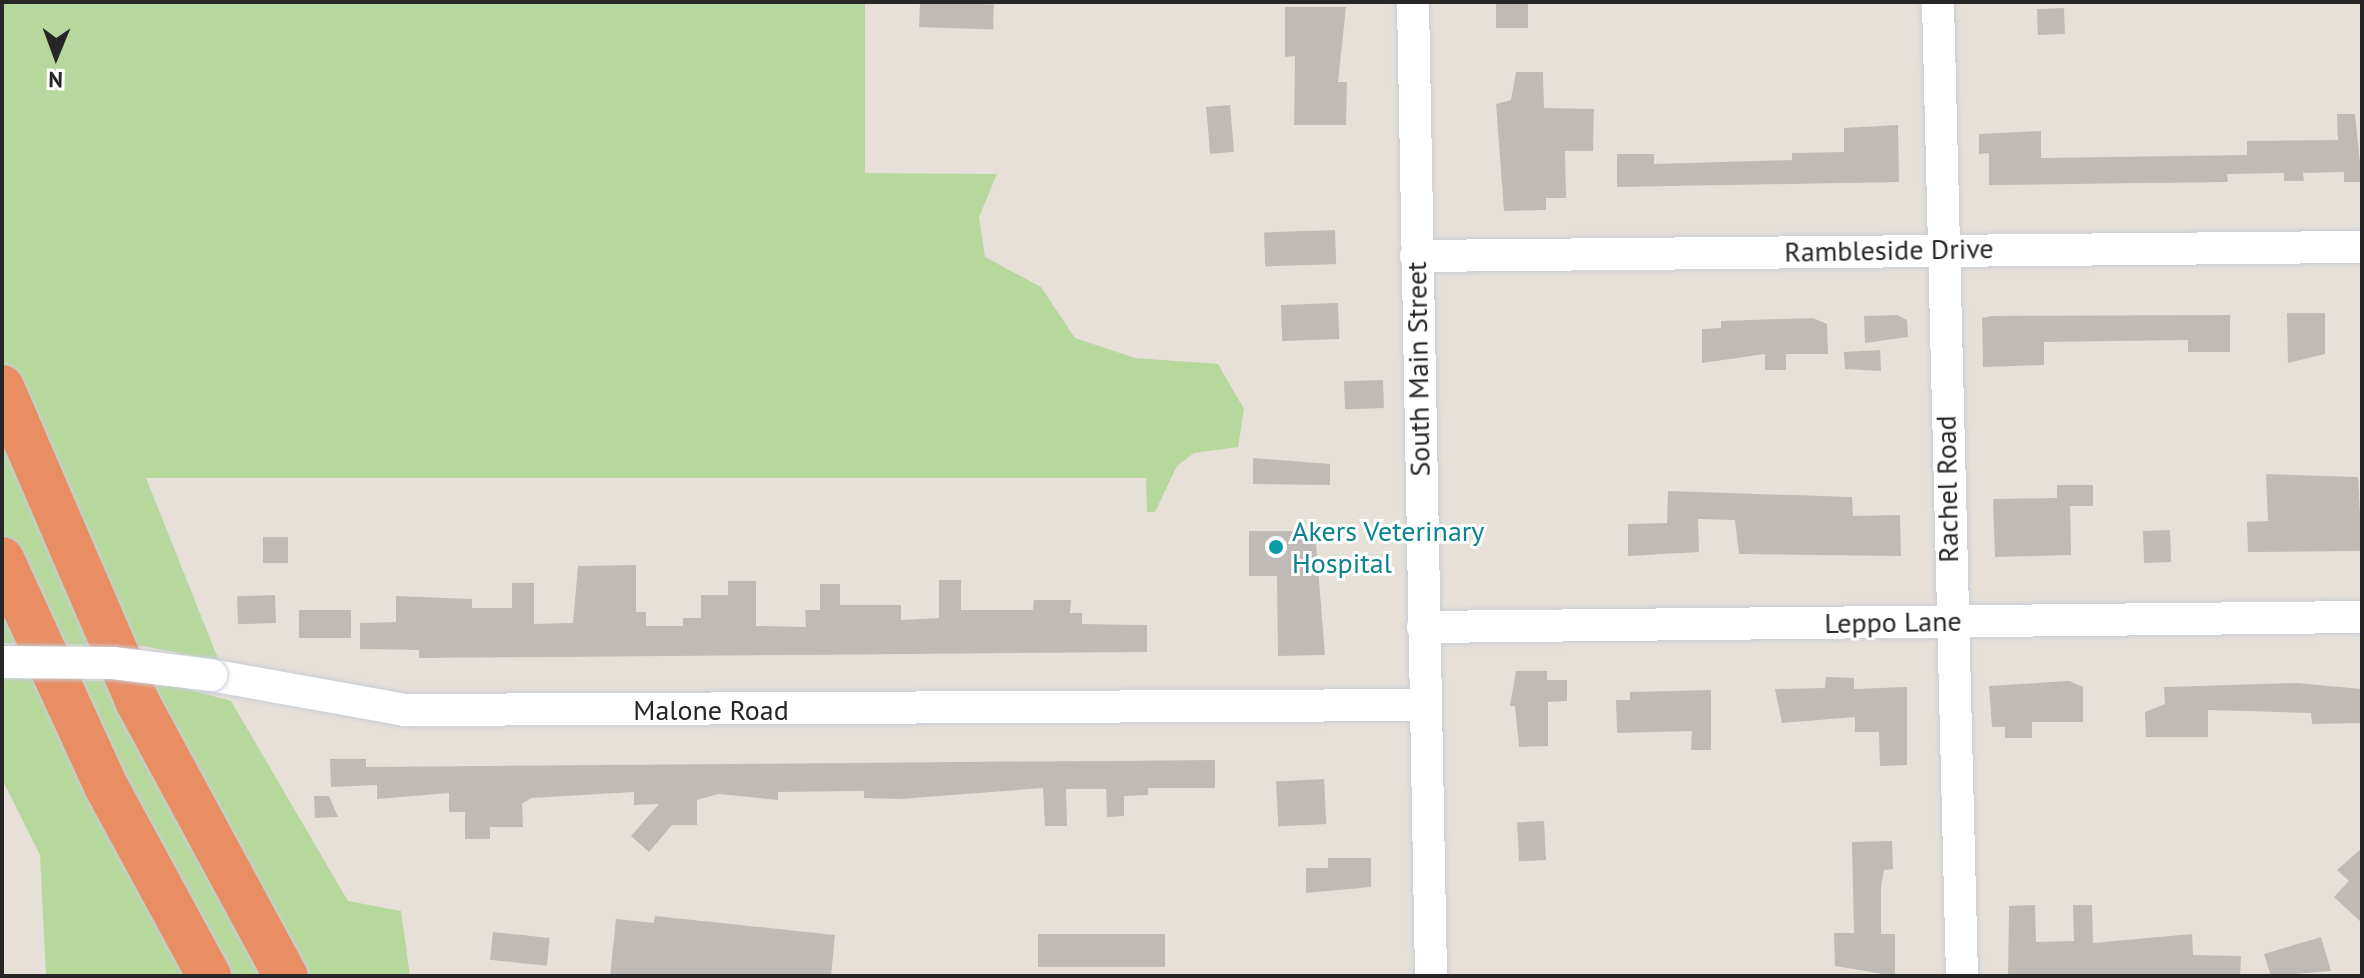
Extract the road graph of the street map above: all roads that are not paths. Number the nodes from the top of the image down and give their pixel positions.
1 (1413, 2) edge
2 (1938, 2) edge
3 (2362, 247) edge
4 (1943, 250) junction
5 (1416, 256) junction
6 (2, 387) edge
7 (2, 559) edge
8 (2362, 617) edge
9 (1950, 621) junction
10 (1423, 627) junction
11 (2, 662) edge
12 (1425, 705) junction
13 (209, 976) edge
14 (286, 976) edge
15 (1431, 976) edge
16 (1962, 976) edge

1 - 5 street, South Main Street
2 - 4 street, Rachel Road
3 - 4 street, Rambleside Drive
4 - 5 street, Rambleside Drive
4 - 9 street, Rachel Road
5 - 10 street, South Main Street
6 - 14 highway
7 - 13 highway
8 - 9 street, Leppo Lane
9 - 10 street, Leppo Lane
9 - 16 street, Rachel Road
10 - 12 street, South Main Street
11 - 12 street, Malone Road, bridge
12 - 15 street, South Main Street

